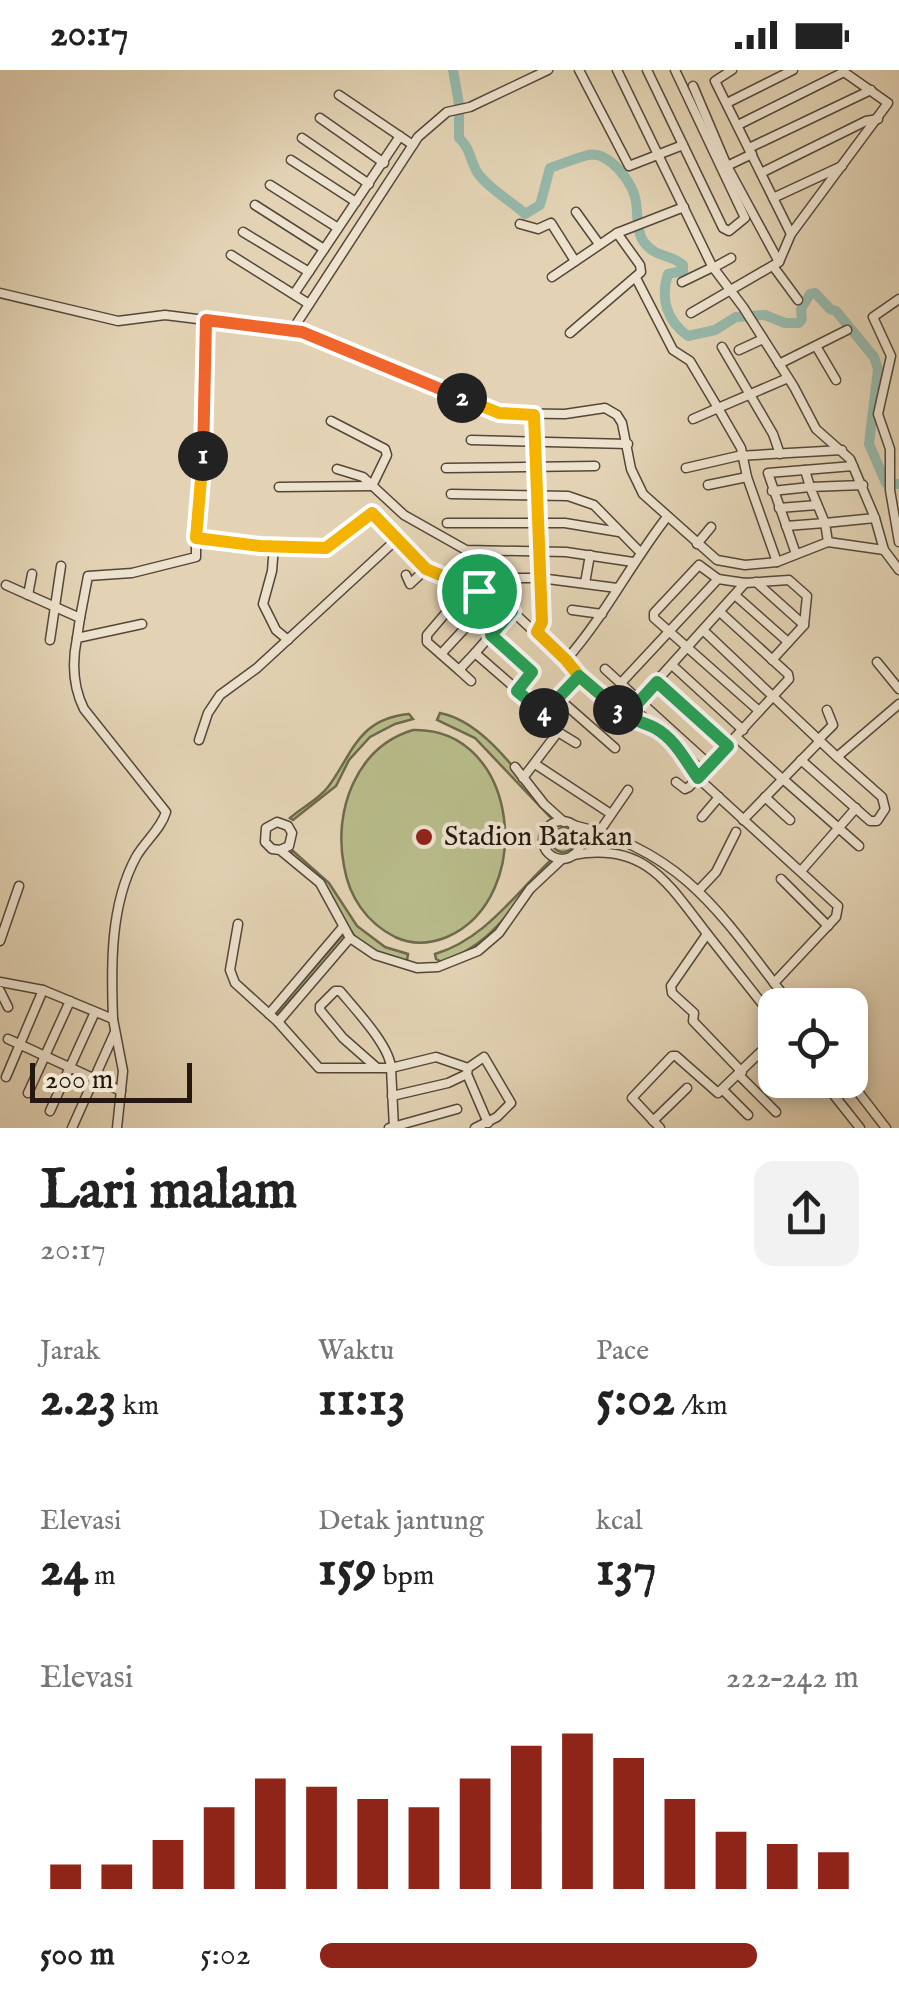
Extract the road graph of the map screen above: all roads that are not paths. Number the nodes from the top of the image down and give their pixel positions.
1 (548, 70) edge
2 (580, 70) edge
3 (617, 70) edge
4 (647, 70) edge
5 (674, 70) edge
6 (732, 70) edge
7 (794, 70) edge
8 (692, 86) dead end
9 (872, 90) junction
10 (338, 96) dead end
11 (727, 103) junction
12 (320, 118) dead end
13 (878, 120) junction
14 (738, 125) junction
15 (701, 129) junction
16 (400, 136) junction
17 (302, 138) dead end
18 (706, 138) junction
19 (683, 144) junction
20 (413, 145) junction
21 (750, 151) junction
22 (658, 156) junction
23 (291, 160) dead end
24 (384, 163) junction
25 (727, 166) junction
26 (843, 166) junction
27 (761, 173) junction
28 (369, 184) junction
29 (270, 185) dead end
30 (773, 198) junction
31 (356, 202) junction
32 (255, 205) dead end
33 (684, 207) junction
34 (576, 212) dead end
35 (520, 224) dead end
36 (337, 229) junction
37 (242, 232) dead end
38 (620, 232) junction
39 (791, 234) junction
40 (352, 240) junction
41 (599, 244) junction
42 (324, 249) junction
43 (231, 255) dead end
44 (731, 258) dead end
45 (576, 261) junction
46 (776, 264) junction
47 (713, 268) junction
48 (308, 272) junction
49 (552, 277) dead end
50 (636, 278) junction
51 (682, 282) dead end
52 (730, 292) junction
53 (0, 293) edge
54 (294, 294) junction
55 (899, 299) edge
56 (798, 300) dead end
57 (309, 304) junction
58 (691, 313) dead end
59 (206, 320) junction
60 (293, 329) junction
61 (846, 330) dead end
62 (570, 333) dead end
63 (763, 340) junction
64 (722, 346) dead end
65 (816, 346) junction
66 (739, 350) dead end
67 (779, 364) junction
68 (788, 378) junction
69 (836, 380) dead end
70 (750, 394) junction
71 (718, 408) junction
72 (534, 415) junction
73 (694, 419) dead end
74 (330, 420) dead end
75 (471, 440) dead end
76 (536, 441) junction
77 (628, 444) junction
78 (842, 450) junction
79 (780, 454) junction
80 (744, 456) junction
81 (537, 466) junction
82 (596, 466) dead end
83 (854, 466) junction
84 (446, 468) dead end
85 (686, 468) dead end
86 (337, 469) dead end
87 (806, 470) junction
88 (748, 476) junction
89 (708, 485) dead end
90 (862, 485) junction
91 (372, 486) junction
92 (279, 487) dead end
93 (810, 488) junction
94 (772, 491) junction
95 (451, 494) dead end
96 (538, 496) junction
97 (817, 505) junction
98 (779, 508) junction
99 (667, 517) junction
100 (875, 518) junction
101 (447, 523) dead end
102 (539, 523) junction
103 (825, 523) junction
104 (786, 526) junction
105 (711, 527) dead end
106 (619, 532) junction
107 (196, 538) junction
108 (397, 539) junction
109 (828, 542) junction
110 (899, 542) edge
111 (698, 544) junction
112 (274, 546) junction
113 (539, 550) junction
114 (884, 550) junction
115 (480, 552) junction
116 (640, 552) junction
117 (796, 554) junction
118 (590, 555) junction
119 (896, 559) edge
120 (633, 562) junction
121 (777, 562) junction
122 (61, 566) dead end
123 (426, 569) junction
124 (899, 570) edge
125 (32, 574) dead end
126 (406, 575) dead end
127 (503, 578) dead end
128 (540, 578) junction
129 (718, 579) junction
130 (756, 582) junction
131 (585, 583) junction
132 (746, 583) junction
133 (6, 584) dead end
134 (617, 588) junction
135 (474, 589) junction
136 (28, 595) junction
137 (736, 596) junction
138 (491, 600) junction
139 (54, 607) junction
140 (572, 610) dead end
141 (512, 611) junction
142 (720, 612) junction
143 (602, 614) junction
144 (80, 618) junction
145 (142, 624) dead end
146 (804, 624) junction
147 (539, 627) junction
148 (703, 630) junction
149 (670, 633) junction
150 (491, 635) junction
151 (77, 638) junction
152 (50, 640) dead end
153 (288, 640) junction
154 (788, 642) junction
155 (688, 648) junction
156 (475, 653) junction
157 (441, 654) junction
158 (566, 660) junction
159 (772, 660) junction
160 (877, 662) dead end
161 (672, 665) junction
162 (605, 669) dead end
163 (459, 670) junction
164 (579, 676) junction
165 (471, 681) dead end
166 (657, 682) junction
167 (622, 684) junction
168 (899, 688) edge
169 (517, 691) junction
170 (774, 695) junction
171 (558, 698) junction
172 (642, 704) junction
173 (899, 704) edge
174 (758, 710) junction
175 (827, 710) dead end
176 (546, 713) junction
177 (626, 716) junction
178 (558, 732) junction
179 (740, 733) junction
180 (818, 739) junction
181 (198, 740) dead end
182 (576, 743) dead end
183 (728, 746) junction
184 (615, 748) dead end
185 (837, 757) junction
186 (802, 760) junction
187 (536, 764) junction
188 (710, 766) junction
189 (515, 767) dead end
190 (523, 778) junction
191 (698, 778) junction
192 (781, 778) junction
193 (676, 782) dead end
194 (628, 790) dead end
195 (719, 797) junction
196 (765, 797) junction
197 (856, 808) junction
198 (611, 814) junction
199 (702, 817) dead end
200 (743, 820) junction
201 (790, 820) dead end
202 (569, 823) junction
203 (838, 830) junction
204 (598, 832) junction
205 (736, 832) dead end
206 (860, 846) dead end
207 (280, 850) dead end
208 (600, 851) junction
209 (655, 855) junction
210 (573, 856) junction
211 (562, 859) junction
212 (648, 865) junction
213 (673, 868) junction
214 (801, 871) junction
215 (664, 878) junction
216 (781, 879) dead end
217 (19, 886) dead end
218 (699, 890) junction
219 (238, 924) dead end
220 (2, 926) edge
221 (828, 926) junction
222 (342, 928) junction
223 (707, 934) junction
224 (350, 938) junction
225 (0, 941) edge
226 (0, 982) edge
227 (774, 983) junction
228 (778, 988) edge
229 (43, 990) junction
230 (0, 991) edge
231 (758, 998) edge
232 (70, 1001) junction
233 (8, 1007) dead end
234 (95, 1012) junction
235 (268, 1014) junction
236 (113, 1018) junction
237 (278, 1022) junction
238 (116, 1029) junction
239 (8, 1038) dead end
240 (21, 1046) junction
241 (758, 1055) edge
242 (45, 1057) junction
243 (356, 1058) dead end
244 (70, 1068) junction
245 (376, 1068) junction
246 (391, 1068) junction
247 (356, 1069) junction
248 (468, 1071) junction
249 (740, 1074) junction
250 (6, 1077) dead end
251 (94, 1079) junction
252 (687, 1088) dead end
253 (121, 1091) junction
254 (724, 1091) junction
255 (28, 1093) dead end
256 (392, 1096) junction
257 (836, 1098) edge
258 (863, 1098) edge
259 (457, 1109) dead end
260 (50, 1111) dead end
261 (776, 1112) dead end
262 (748, 1115) dead end
263 (488, 1123) junction
264 (656, 1124) edge
265 (72, 1128) edge
266 (116, 1128) edge
267 (392, 1128) edge
268 (475, 1128) edge
269 (860, 1128) edge
270 (886, 1128) edge

1 - 20 street
2 - 22 street
3 - 22 street
4 - 19 street
5 - 15 street
6 - 11 street
7 - 11 street
8 - 25 street
9 - 13 street
9 - 14 street
9 - 21 street
10 - 16 street
11 - 14 street
12 - 24 street
13 - 26 street
13 - 27 street
14 - 21 street
15 - 18 street
15 - 19 street
16 - 20 street
16 - 24 street
17 - 28 street
18 - 19 street
18 - 19 street
19 - 22 street
20 - 40 street
21 - 25 street
21 - 27 street
22 - 33 street
23 - 31 street
24 - 28 street
25 - 46 street
26 - 30 street
26 - 39 street
27 - 30 street
28 - 31 street
29 - 36 street
30 - 39 street
31 - 36 street
32 - 42 street
33 - 38 street
33 - 47 street
34 - 41 street
35 - 45 street
36 - 40 street
36 - 42 street
37 - 48 street
38 - 41 street
38 - 50 street
39 - 46 street
40 - 57 street
41 - 45 street
42 - 48 street
43 - 54 street
44 - 47 street
45 - 49 street
46 - 52 street
46 - 56 street
47 - 51 street
47 - 52 street
48 - 54 street
50 - 62 street
50 - 71 street
52 - 58 street
52 - 63 street
53 - 59 street
54 - 57 street
55 - 110 street
57 - 60 street
59 - 60 street
59 - 107 street
60 - 72 street
61 - 65 street
63 - 66 street
63 - 67 street
64 - 70 street
65 - 67 street
65 - 69 street
67 - 68 street
68 - 70 street
68 - 78 street
70 - 71 street
70 - 79 street
71 - 73 street
71 - 80 street
72 - 76 street
72 - 77 street
74 - 91 street
75 - 76 street
76 - 77 street
76 - 81 street
77 - 99 street
78 - 79 street
78 - 83 street
79 - 80 street
80 - 85 street
80 - 88 street
81 - 82 street
81 - 84 street
81 - 96 street
83 - 87 street
83 - 90 street
86 - 91 street
87 - 93 street
87 - 94 street
88 - 89 street
88 - 121 street
90 - 93 street
90 - 100 street
91 - 92 street
91 - 115 street
93 - 94 street
93 - 97 street
94 - 98 street
95 - 96 street
96 - 102 street
96 - 106 street
97 - 98 street
97 - 103 street
98 - 104 street
99 - 111 street
99 - 116 street
100 - 103 street
100 - 114 street
101 - 102 street
102 - 106 street
102 - 113 street
103 - 104 street
103 - 109 street
104 - 117 street
105 - 111 street
106 - 116 street
107 - 112 street
107 - 144 street
108 - 112 street
108 - 123 street
108 - 153 street
109 - 114 street
109 - 117 street
111 - 121 street
112 - 153 street
113 - 115 street
113 - 118 street
113 - 128 street
114 - 119 street
115 - 135 street
116 - 120 street
117 - 121 street
118 - 120 street
118 - 131 street
119 - 124 street
120 - 134 street
122 - 139 street
123 - 126 street
123 - 135 street
125 - 136 street
127 - 128 street
128 - 131 street
128 - 147 street
129 - 132 street
129 - 149 street
129 - 149 street
130 - 132 street
130 - 146 street
130 - 146 street
131 - 134 street
132 - 137 street
133 - 136 street
134 - 143 street
135 - 138 street
135 - 157 street
136 - 139 street
137 - 142 street
137 - 154 street
138 - 141 street
138 - 157 street
139 - 144 street
139 - 152 street
140 - 143 street
141 - 147 street
141 - 150 street
142 - 148 street
142 - 159 street
143 - 158 street
144 - 151 street
145 - 151 street
146 - 154 street
147 - 158 street
148 - 155 street
148 - 170 street
149 - 155 street
149 - 167 street
150 - 156 street
150 - 169 street
151 - 236 street
153 - 181 street
154 - 159 street
155 - 161 street
155 - 174 street
156 - 163 street
156 - 169 street
157 - 163 street
158 - 164 street
159 - 170 street
160 - 168 street
161 - 166 street
161 - 179 street
162 - 167 street
163 - 165 street
164 - 171 street
164 - 177 street
166 - 172 street
166 - 183 street
167 - 172 street
169 - 176 street
170 - 174 street
170 - 180 street
171 - 176 street
171 - 184 street
172 - 177 street
172 - 188 street
173 - 185 street
174 - 179 street
175 - 180 street
176 - 178 street
177 - 191 street
178 - 182 street
178 - 187 street
179 - 183 street
179 - 192 street
180 - 185 street
180 - 186 street
183 - 188 street
185 - 197 street
186 - 192 street
186 - 197 street
187 - 190 street
187 - 198 street
188 - 191 street
189 - 190 street
190 - 202 street
191 - 193 street
191 - 195 street
192 - 196 street
192 - 203 street
194 - 198 street
195 - 199 street
195 - 200 street
196 - 200 street
196 - 201 street
197 - 203 street
198 - 204 street
200 - 214 street
202 - 204 street
202 - 210 street
202 - 211 street
203 - 206 street
203 - 214 street
204 - 208 street
204 - 209 street
205 - 218 street
207 - 222 street
208 - 210 street
208 - 212 street
209 - 212 street
209 - 213 street
210 - 211 street
211 - 224 street
212 - 215 street
213 - 215 street
213 - 218 street
214 - 221 street
215 - 223 street
216 - 221 street
217 - 220 street
218 - 227 street
219 - 235 street
220 - 225 street
221 - 227 street
222 - 224 street
222 - 235 street
223 - 231 street
223 - 249 street
224 - 237 street
226 - 229 street
227 - 228 street
229 - 232 street
229 - 240 street
230 - 233 street
232 - 234 street
232 - 242 street
234 - 236 street
234 - 244 street
235 - 237 street
236 - 238 street
237 - 247 street
238 - 251 street
238 - 253 street
239 - 240 street
240 - 242 street
240 - 250 street
241 - 249 street
242 - 244 street
242 - 255 street
243 - 247 street
244 - 251 street
244 - 260 street
245 - 246 street
245 - 246 street
245 - 247 street
246 - 248 street
246 - 256 street
248 - 256 street
248 - 263 street
248 - 263 street
249 - 254 street
249 - 261 street
251 - 253 street
251 - 265 street
252 - 264 street
253 - 266 street
254 - 262 street
254 - 264 street
256 - 267 street
257 - 269 street
258 - 270 street
259 - 267 street
263 - 268 street

